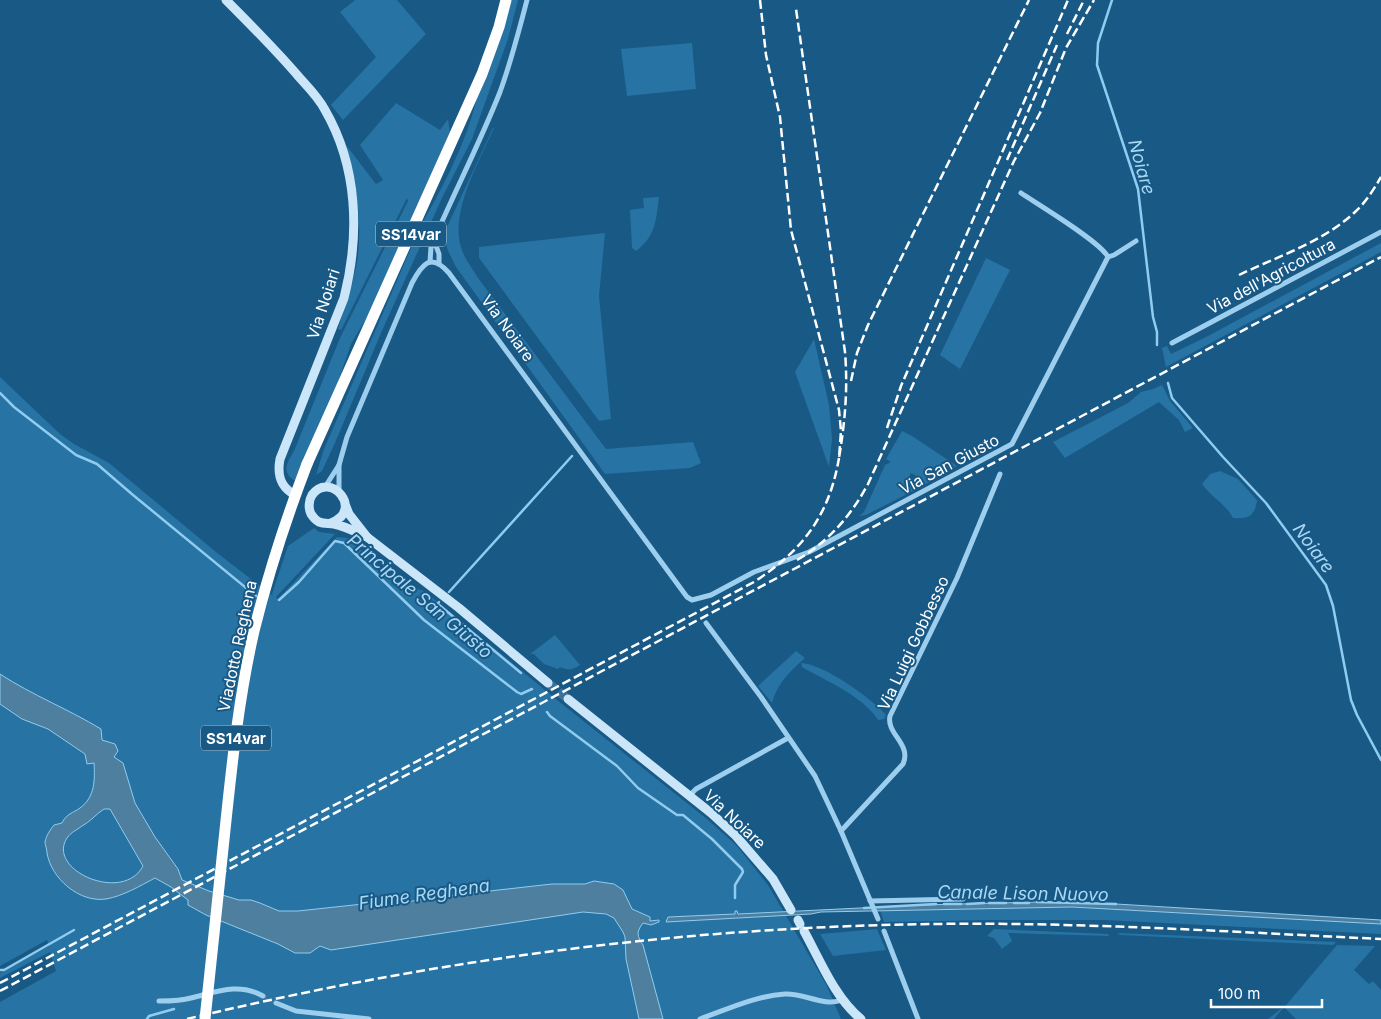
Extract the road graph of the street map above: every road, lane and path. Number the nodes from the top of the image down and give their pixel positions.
1 (226, 0) edge
2 (506, 0) edge
3 (527, 0) edge
4 (1021, 193) dead end
5 (1381, 232) edge
6 (1136, 241) dead end
7 (435, 243) junction
8 (1108, 257) junction
9 (430, 262) junction
10 (439, 264) junction
11 (1172, 343) dead end
12 (339, 464) junction
13 (1000, 474) dead end
14 (325, 488) junction
15 (339, 492) junction
16 (314, 493) junction
17 (295, 495) junction
18 (345, 504) junction
19 (309, 507) junction
20 (331, 523) junction
21 (366, 537) junction
22 (690, 600) joint
23 (706, 623) dead end
24 (548, 683) tunnel mouth
25 (568, 699) tunnel mouth
26 (788, 738) junction
27 (689, 796) junction
28 (841, 831) junction
29 (963, 899) dead end
30 (870, 902) junction
31 (791, 910) dead end
32 (878, 919) dead end
33 (800, 925) dead end
34 (884, 931) dead end
35 (264, 996) tunnel mouth
36 (843, 1000) junction
37 (160, 1001) dead end
38 (276, 1003) tunnel mouth
39 (205, 1019) edge
40 (369, 1019) edge
41 (700, 1019) edge
42 (861, 1019) edge
43 (918, 1019) edge

1 - 17 street, Via Noiari
2 - 39 highway, Viadotto Reghena / SS14var, bridge
3 - 7 street
4 - 8 street
5 - 11 street, Via dell'Agricoltura
6 - 8 street
7 - 9 street
7 - 10 street
8 - 22 street, Via San Giusto
9 - 10 street
9 - 12 street
10 - 22 street, Via Noiare
12 - 14 street
12 - 15 street
13 - 28 street, Via Luigi Gobbesso
14 - 15 street
14 - 16 street
15 - 18 street
16 - 17 street
16 - 19 street
17 - 19 street, Via Noiari
18 - 20 street
18 - 21 street
19 - 20 street
20 - 21 street
21 - 24 street
23 - 26 street
25 - 27 street
26 - 27 street, Via Noiare
26 - 28 street
27 - 31 street, Via Noiare
28 - 30 street
29 - 30 street
30 - 32 street
33 - 36 street
34 - 43 street
35 - 37 street
36 - 41 street
36 - 42 street
38 - 40 street

